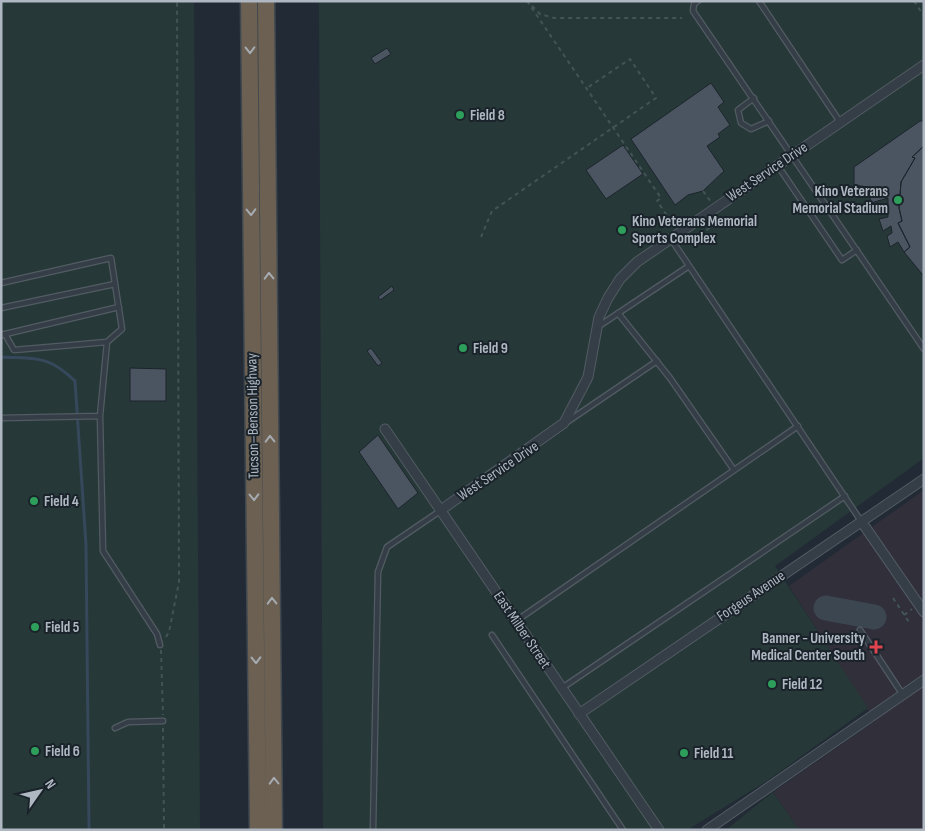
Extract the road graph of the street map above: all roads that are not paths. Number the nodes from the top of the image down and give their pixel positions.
1 (249, 1) edge
2 (266, 1) edge
3 (698, 1) edge
4 (759, 1) edge
5 (924, 65) edge
6 (754, 98) junction
7 (769, 121) junction
8 (840, 122) junction
9 (793, 155) junction
10 (778, 166) junction
11 (671, 238) junction
12 (857, 250) junction
13 (690, 266) junction
14 (1, 283) edge
15 (115, 284) junction
16 (119, 307) junction
17 (1, 308) edge
18 (618, 312) junction
19 (597, 327) junction
20 (3, 334) edge
21 (107, 342) junction
22 (924, 349) edge
23 (657, 361) junction
24 (100, 416) junction
25 (1, 418) edge
26 (564, 423) junction
27 (798, 426) junction
28 (385, 429) dead end
29 (734, 470) junction
30 (924, 479) edge
31 (845, 496) junction
32 (441, 510) junction
33 (861, 521) junction
34 (924, 612) edge
35 (516, 621) junction
36 (860, 630) dead end
37 (492, 635) dead end
38 (160, 645) road end
39 (924, 680) edge
40 (562, 688) junction
41 (903, 694) junction
42 (579, 714) junction
43 (163, 721) road end
44 (115, 728) dead end
45 (258, 830) edge
46 (274, 830) edge
47 (373, 830) edge
48 (623, 830) edge
49 (659, 830) edge
50 (707, 830) edge

1 -> 45 highway, Tucson–Benson Highway
46 -> 2 highway, Tucson–Benson Highway
3 - 6 lane
4 - 8 lane
5 - 8 street, West Service Drive
6 - 7 lane
6 - 7 lane
7 - 9 lane
8 - 9 street, West Service Drive
9 - 10 street, West Service Drive
9 - 12 lane
10 - 11 street, West Service Drive
10 - 12 lane
11 - 13 lane
11 - 19 street, West Service Drive
12 - 22 lane
13 - 18 lane
13 - 27 lane
14 - 15 lane
15 - 16 lane
15 - 17 lane
16 - 20 lane
16 - 21 lane
18 - 19 lane
18 - 23 lane
19 - 26 street, West Service Drive
20 - 21 lane
21 - 24 lane
23 - 26 lane
23 - 29 lane
24 - 25 lane
24 - 38 lane
26 - 32 street, West Service Drive
27 - 29 lane
27 - 31 lane
28 - 32 street, East Milber Street
29 - 35 lane
30 - 33 street, Forgeus Avenue
31 - 33 lane
31 - 40 lane
32 - 35 street, East Milber Street
32 - 47 lane
33 - 34 street
33 - 42 street, Forgeus Avenue
35 - 40 street, East Milber Street
36 - 41 lane
37 - 48 lane
39 - 41 street
40 - 42 street, East Milber Street
41 - 50 street
42 - 49 street, East Milber Street
43 - 44 lane

